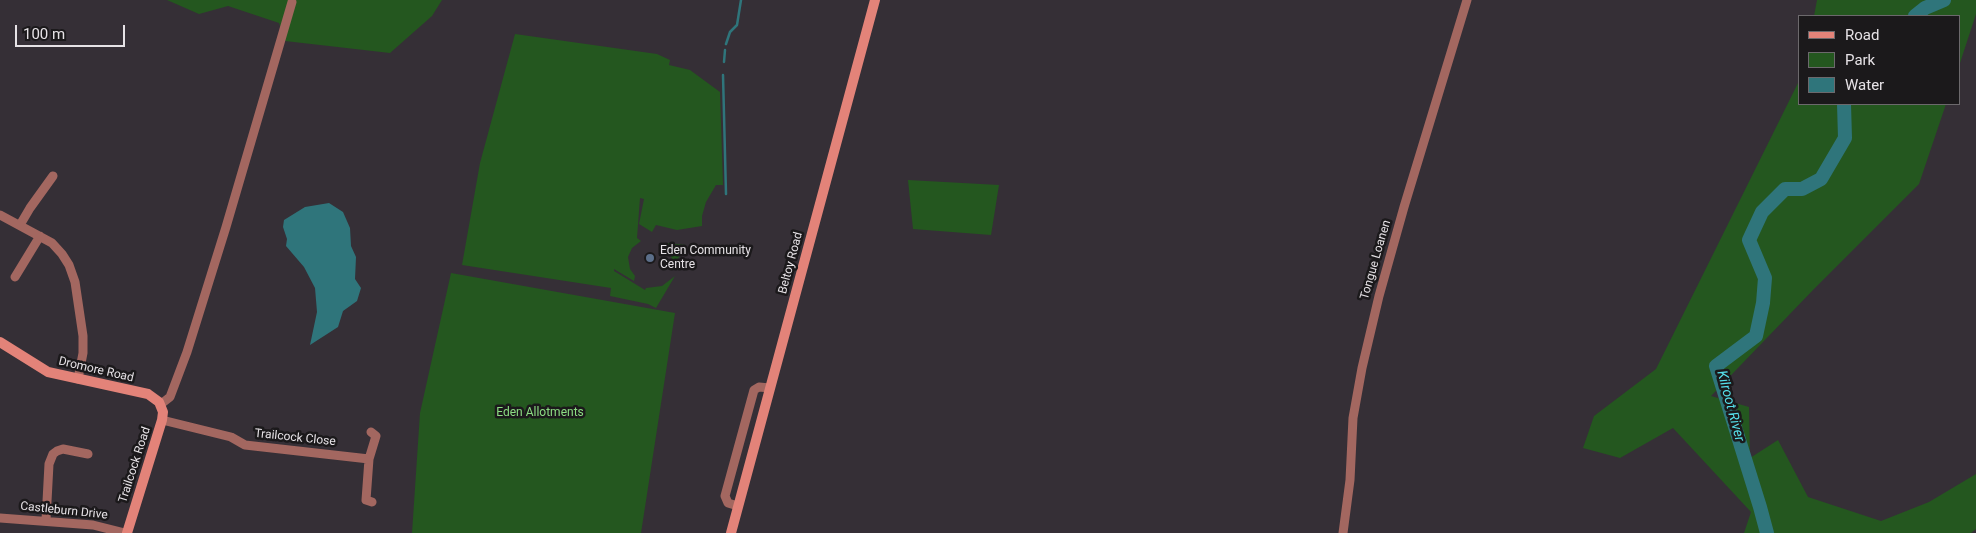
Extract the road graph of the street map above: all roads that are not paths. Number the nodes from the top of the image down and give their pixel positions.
1 (875, 0) edge
2 (1467, 0) edge
3 (292, 2) dead end
4 (53, 176) dead end
5 (0, 215) edge
6 (20, 225) junction
7 (40, 236) junction
8 (15, 277) dead end
9 (0, 342) edge
10 (78, 379) junction
11 (770, 388) junction
12 (161, 404) junction
13 (162, 420) junction
14 (376, 435) dead end
15 (88, 454) dead end
16 (369, 459) junction
17 (365, 502) dead end
18 (738, 506) junction
19 (0, 518) edge
20 (46, 520) junction
21 (126, 533) edge
22 (731, 533) edge
23 (1343, 533) edge

1 - 11 main road, Beltoy Road
2 - 23 street, Tongue Loanen
3 - 12 street
4 - 6 street
5 - 6 street
6 - 7 street
7 - 8 street
7 - 10 street
9 - 10 main road, Dromore Road
10 - 12 main road, Dromore Road
11 - 18 main road, Beltoy Road
11 - 18 street
12 - 13 main road, Trailcock Road
13 - 16 street, Trailcock Close
13 - 21 main road, Trailcock Road
14 - 16 street
15 - 20 street
16 - 17 street
18 - 22 main road, Beltoy Road
19 - 20 street, Castleburn Drive
20 - 21 street, Castleburn Drive

